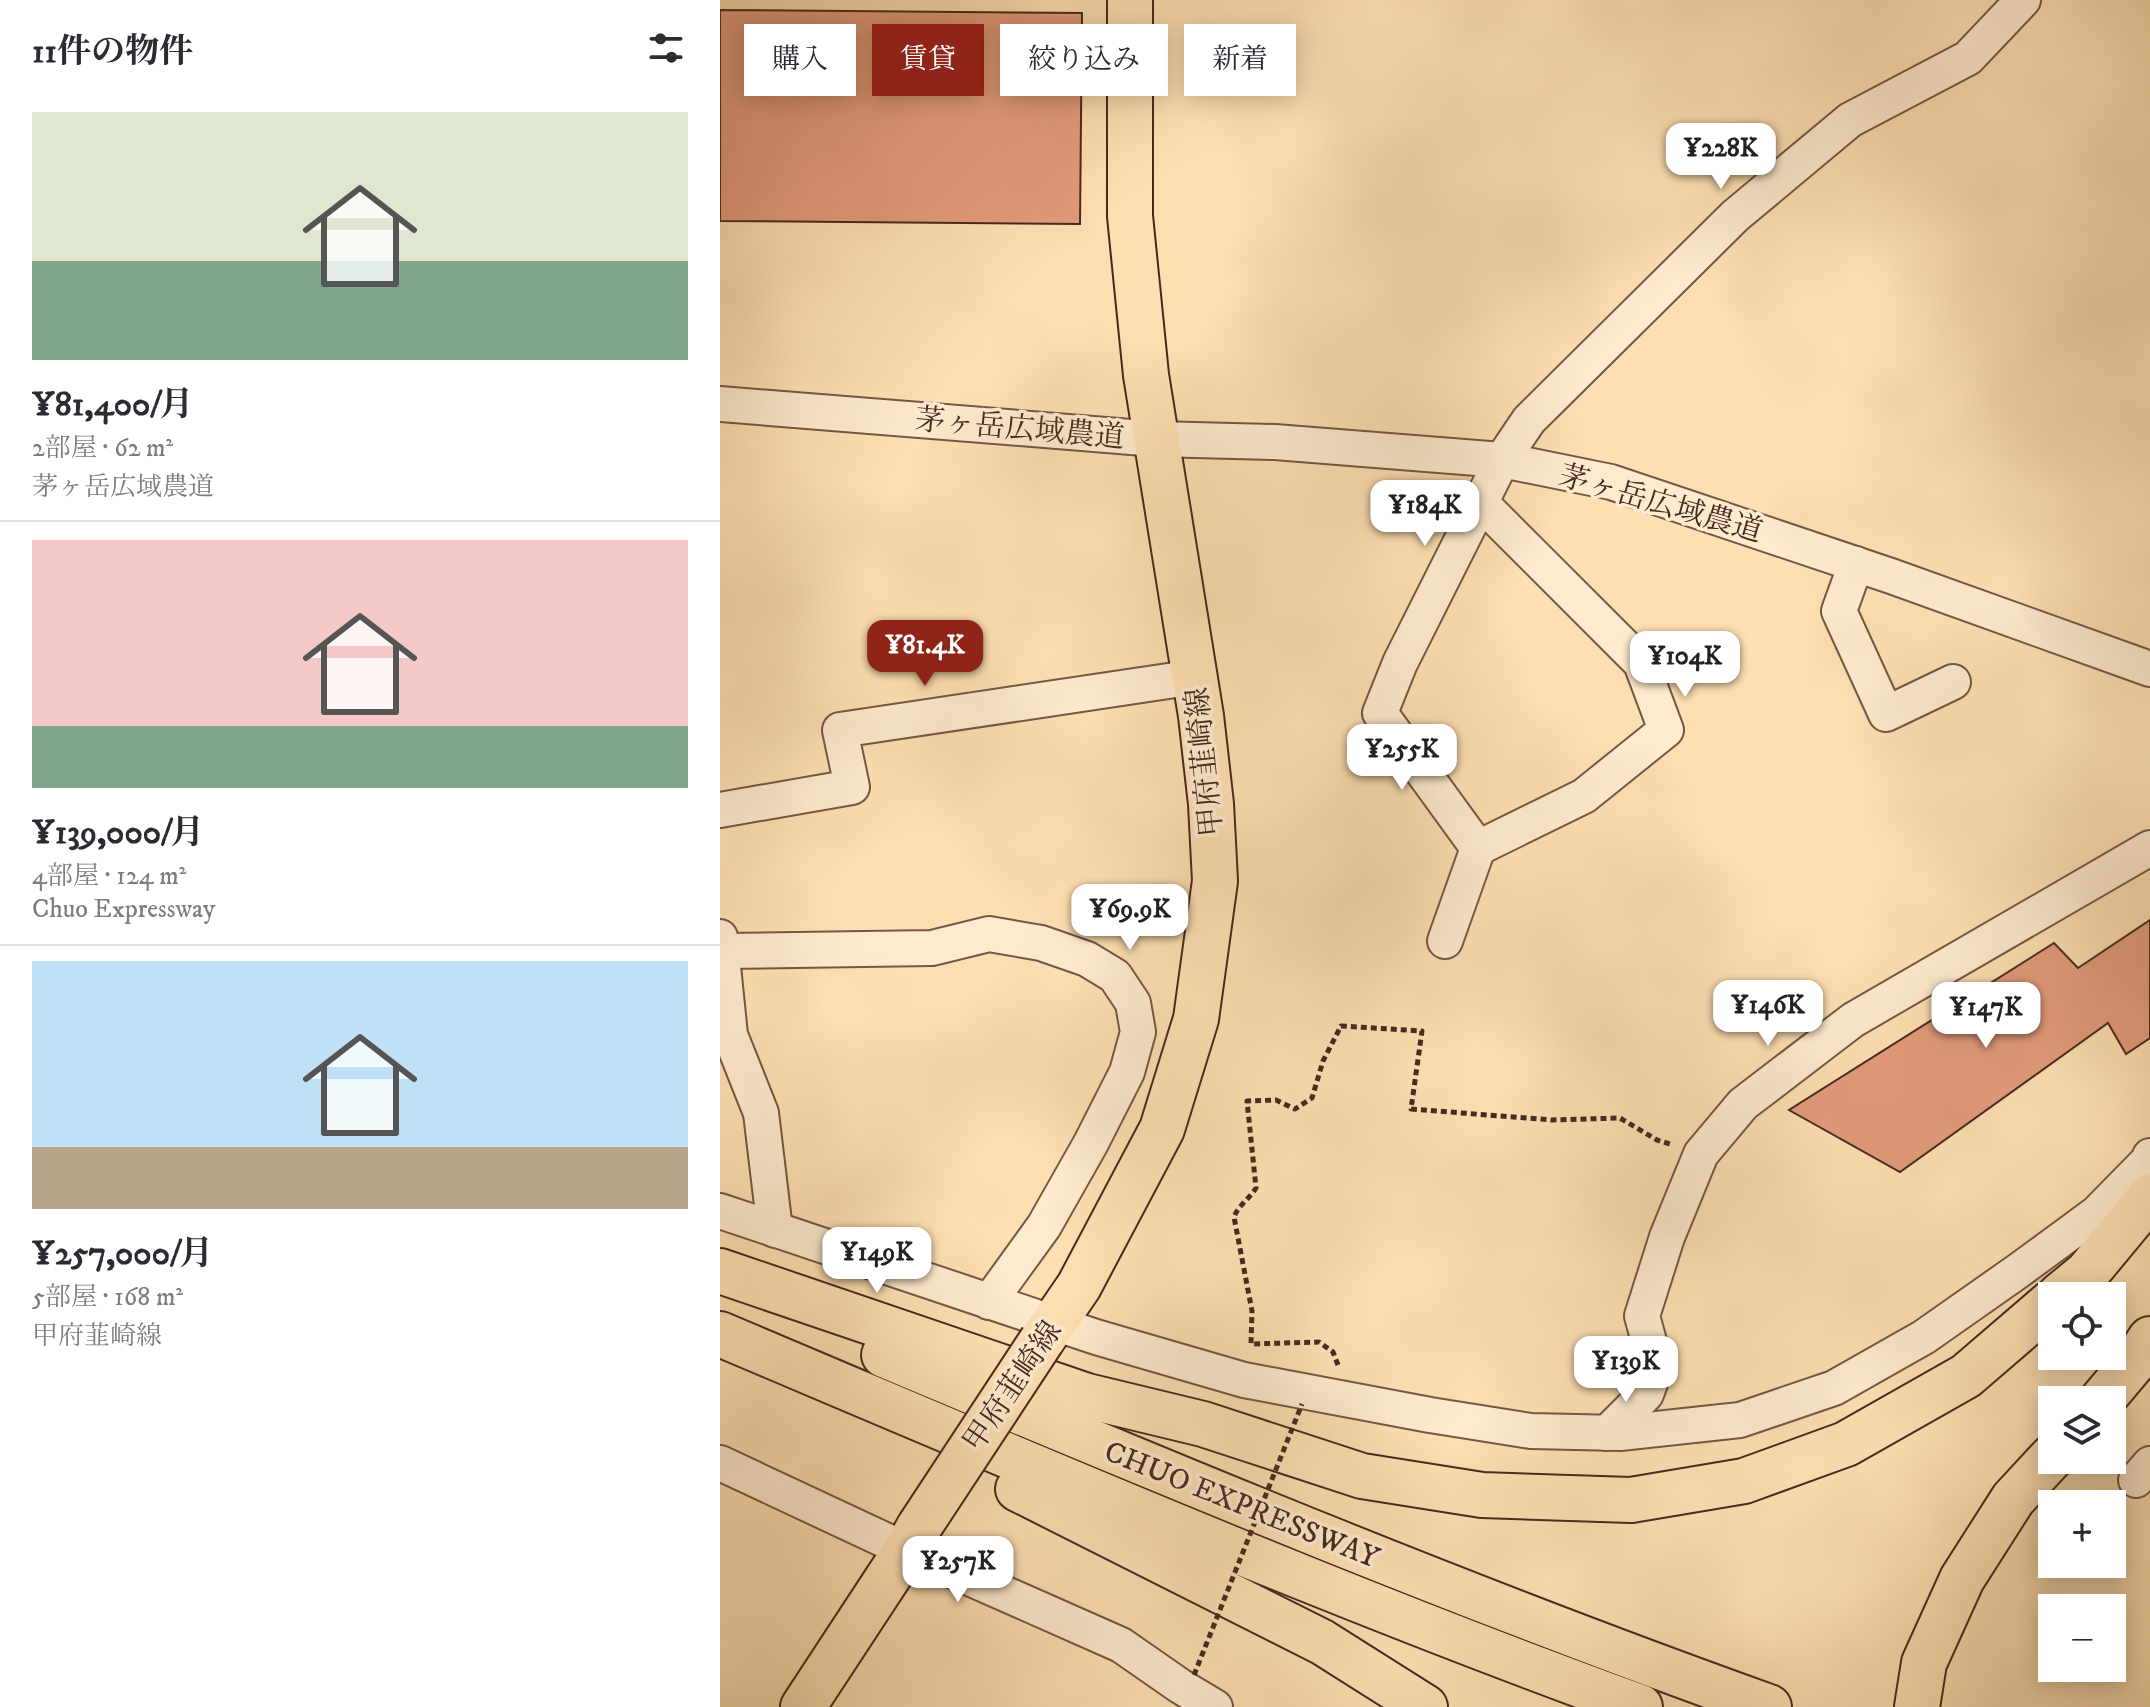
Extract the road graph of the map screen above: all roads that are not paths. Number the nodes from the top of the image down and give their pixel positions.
1 (1130, 0) edge
2 (2023, 0) edge
3 (720, 404) edge
4 (1156, 439) junction
5 (1502, 460) junction
6 (1481, 503) junction
7 (1856, 564) junction
8 (2150, 669) edge
9 (1195, 677) junction
10 (1953, 682) dead end
11 (720, 810) edge
12 (1478, 848) junction
13 (2150, 848) edge
14 (1445, 941) dead end
15 (721, 944) edge
16 (725, 1036) edge
17 (1133, 1050) junction
18 (1180, 1071) junction
19 (2150, 1156) edge
20 (2150, 1197) edge
21 (720, 1211) edge
22 (775, 1230) junction
23 (720, 1271) edge
24 (2076, 1282) edge
25 (720, 1286) edge
26 (989, 1302) junction
27 (2038, 1314) edge
28 (1048, 1332) junction
29 (720, 1337) edge
30 (2150, 1339) edge
31 (2114, 1386) edge
32 (1607, 1433) junction
33 (720, 1463) edge
34 (2038, 1472) edge
35 (912, 1538) junction
36 (1195, 1695) edge
37 (803, 1707) edge
38 (1425, 1707) edge
39 (1640, 1707) edge
40 (1769, 1707) edge
41 (1917, 1707) edge

1 - 4 main road, 甲府韮崎線
2 - 5 street
3 - 4 street, 茅ヶ岳広域農道
4 - 5 street, 茅ヶ岳広域農道
4 - 9 main road, 甲府韮崎線
5 - 6 street
5 - 7 street, 茅ヶ岳広域農道
6 - 12 street
6 - 12 street
7 - 8 street, 茅ヶ岳広域農道
7 - 10 street
9 - 11 street
9 - 18 main road, 甲府韮崎線
12 - 14 street
13 - 32 street
15 - 16 street
15 - 17 street
16 - 22 street
17 - 18 street
17 - 26 street
18 - 28 main road, 甲府韮崎線
19 - 32 street
20 - 24 main road
21 - 22 street
22 - 26 street
23 - 27 main road
25 - 40 main road, CHUO EXPRESSWAY
26 - 28 street
28 - 32 street
28 - 35 main road, 甲府韮崎線, bridge
29 - 38 main road
29 - 39 main road, CHUO EXPRESSWAY
30 - 31 main road
33 - 35 street
34 - 41 main road
35 - 36 street
35 - 37 main road, 甲府韮崎線

